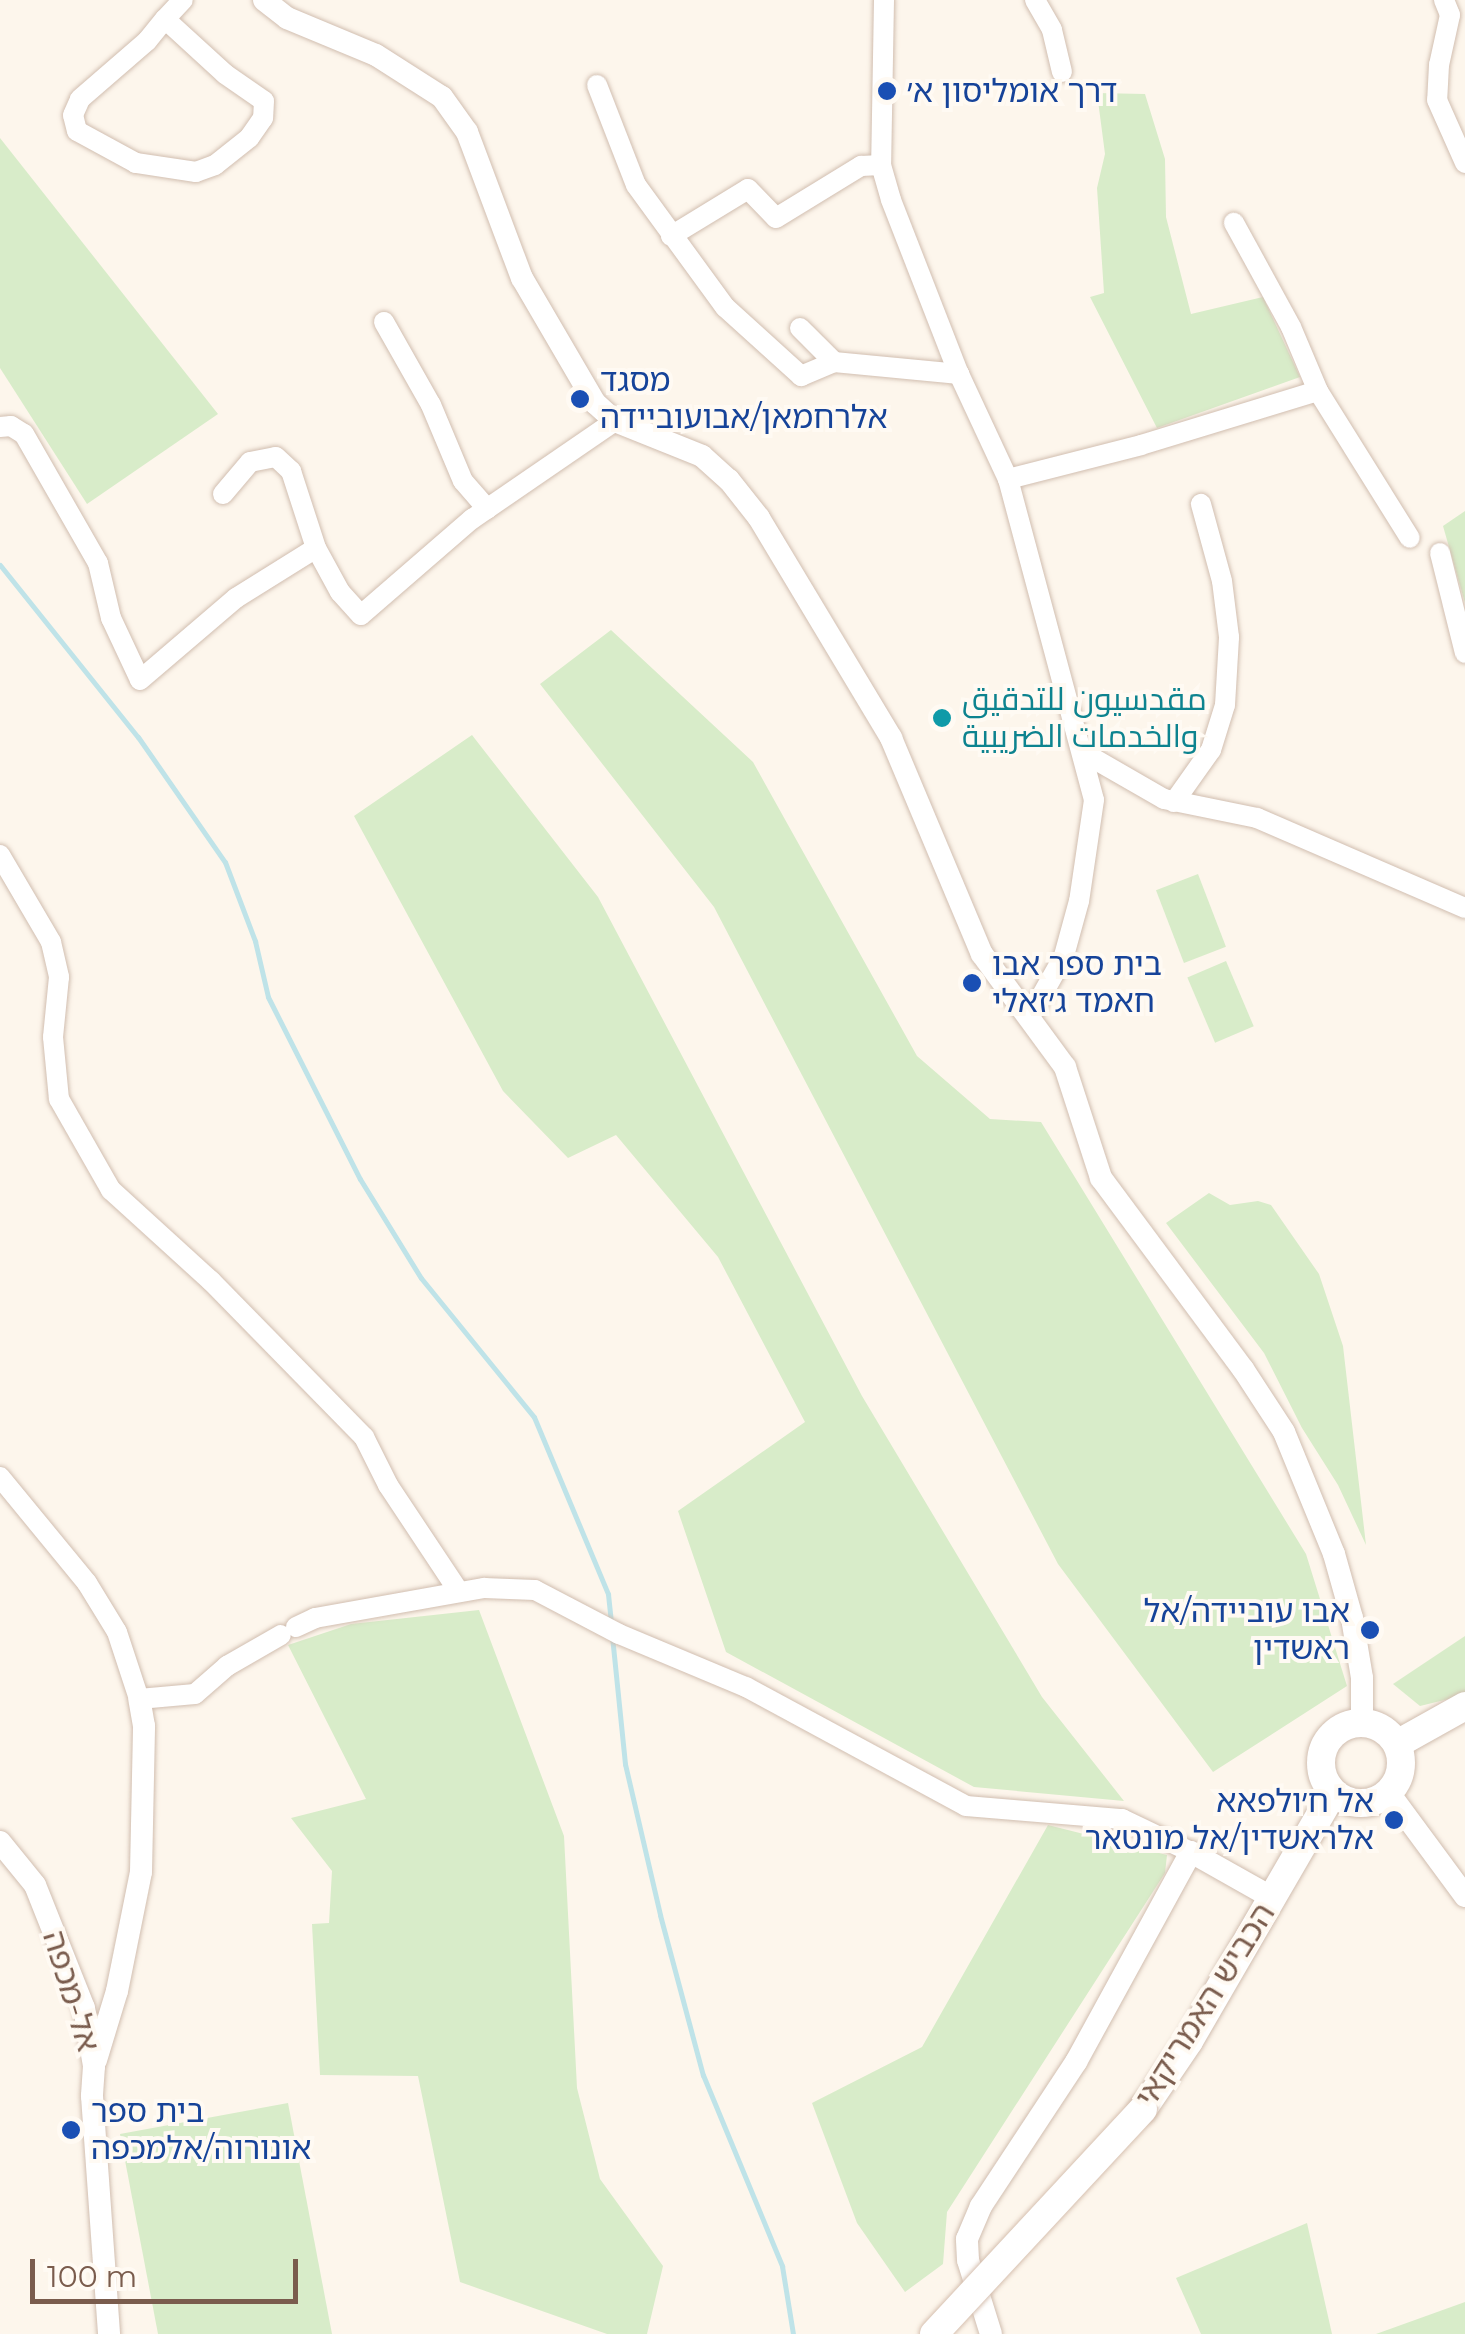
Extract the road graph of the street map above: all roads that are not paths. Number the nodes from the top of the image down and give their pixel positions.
1 (183, 0) edge
2 (264, 0) edge
3 (884, 0) edge
4 (1036, 0) edge
5 (1453, 7) edge
6 (165, 19) junction
7 (1062, 72) dead end
8 (597, 85) dead end
9 (1465, 163) edge
10 (881, 165) junction
11 (1234, 223) dead end
12 (671, 236) junction
13 (384, 322) dead end
14 (800, 328) dead end
15 (834, 362) junction
16 (959, 374) junction
17 (1318, 390) junction
18 (615, 421) junction
19 (0, 427) edge
20 (1008, 479) junction
21 (223, 494) dead end
22 (1201, 504) dead end
23 (487, 508) junction
24 (1410, 538) dead end
25 (316, 548) junction
26 (1440, 553) dead end
27 (1465, 653) edge
28 (1084, 753) junction
29 (1174, 802) junction
30 (0, 855) edge
31 (1465, 908) edge
32 (1029, 1018) junction
33 (0, 1477) edge
34 (459, 1592) junction
35 (139, 1699) junction
36 (1465, 1706) edge
37 (1362, 1722) junction
38 (1397, 1744) junction
39 (1389, 1792) junction
40 (1333, 1793) junction
41 (0, 1842) edge
42 (1191, 1852) junction
43 (1465, 1896) edge
44 (1271, 1897) junction
45 (94, 2066) junction
46 (109, 2334) edge
47 (934, 2334) edge
48 (991, 2334) edge

1 - 6 street
2 - 18 street
3 - 10 street
4 - 7 street
5 - 9 street
6 - 6 street
8 - 12 street
10 - 12 street
10 - 16 street
11 - 17 street
12 - 15 street
13 - 23 street
14 - 15 street
15 - 16 street
16 - 20 street
17 - 20 street
17 - 24 street
18 - 23 street
18 - 32 street
19 - 25 street
20 - 28 street
21 - 25 street
22 - 29 street
23 - 25 street
26 - 27 street
28 - 29 street
28 - 32 street
29 - 31 street
30 - 34 street
32 - 37 street
33 - 35 street
34 - 35 street
34 - 42 street
35 - 45 street
36 - 38 main road
37 - 38 main road
37 - 40 main road
38 - 39 main road
39 - 40 main road
39 - 43 street
40 - 44 main road, הכביש האמריקאי
41 - 45 street, אל-מכפה
42 - 44 street
42 - 48 street
44 - 47 main road, הכביש האמריקאי, bridge
45 - 46 street, אל-מכפה

